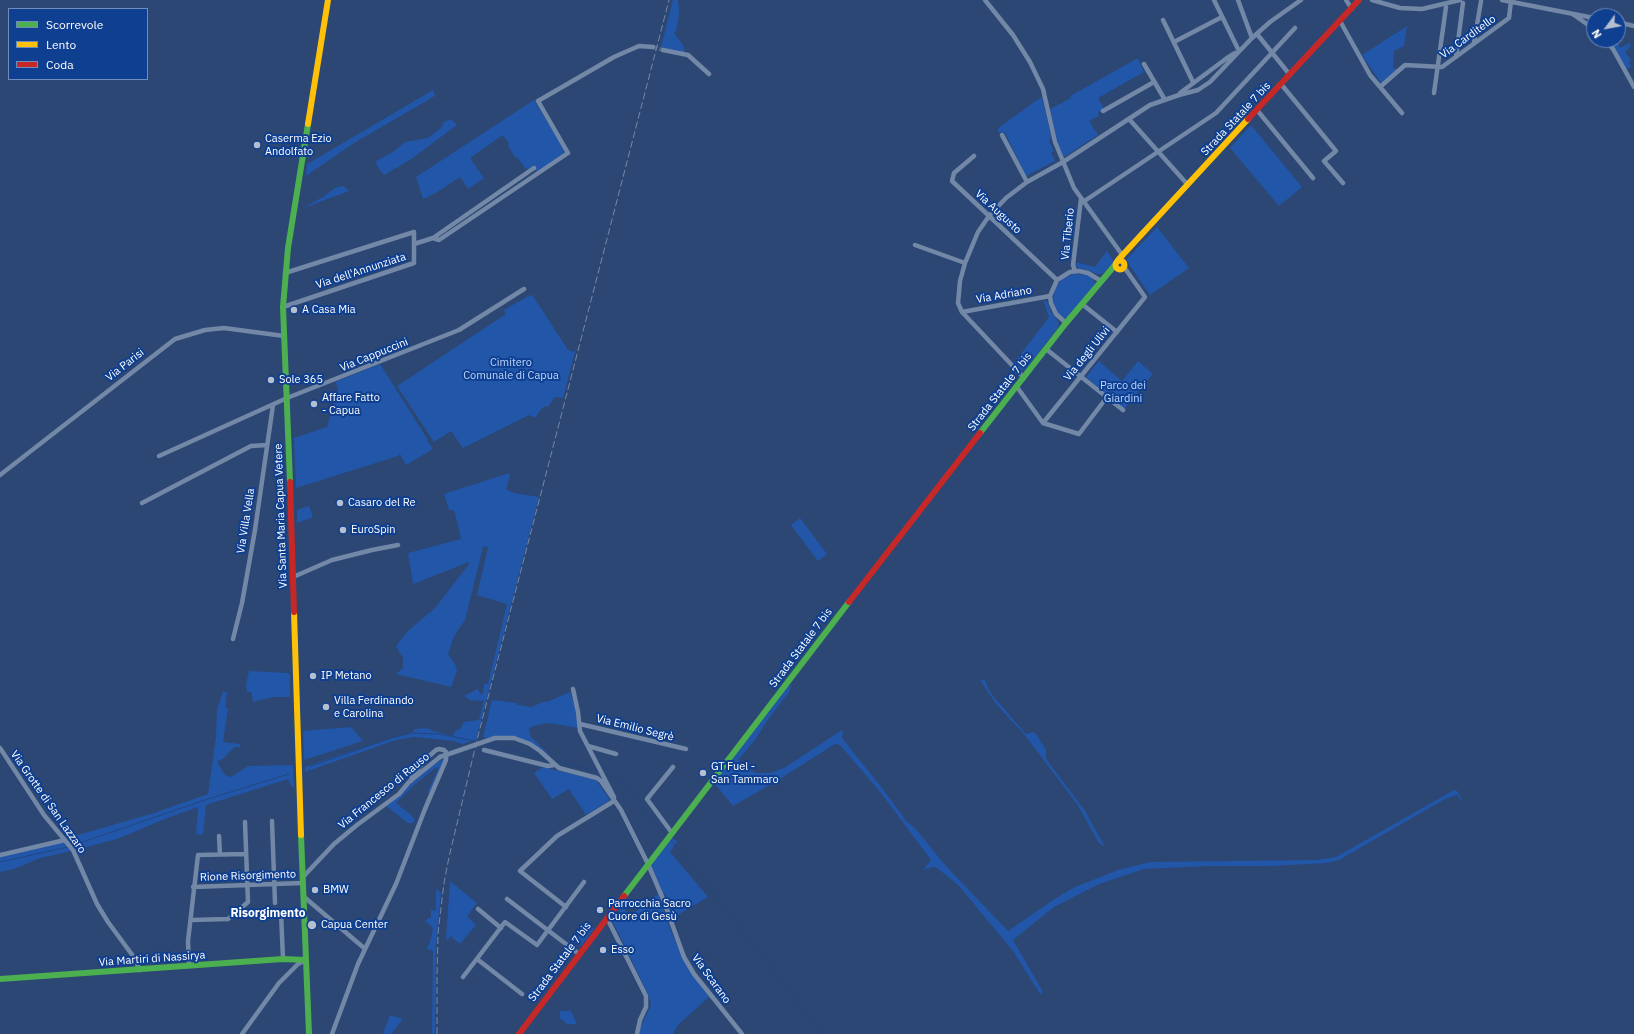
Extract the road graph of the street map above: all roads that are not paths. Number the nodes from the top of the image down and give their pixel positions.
1 (328, 0) edge
2 (985, 0) edge
3 (1214, 0) edge
4 (1238, 0) edge
5 (1301, 0) edge
6 (1346, 0) edge
7 (1359, 0) edge
8 (1372, 0) edge
9 (1502, 0) edge
10 (1481, 1) dead end
11 (1462, 2) edge
12 (1511, 2) junction
13 (1446, 7) dead end
14 (1352, 9) junction
15 (1571, 13) junction
16 (1586, 16) edge
17 (1222, 17) junction
18 (1163, 20) dead end
19 (1340, 21) junction
20 (1586, 23) edge
21 (1295, 28) dead end
22 (1255, 36) junction
23 (1174, 42) junction
24 (1474, 43) junction
25 (653, 47) tunnel mouth
26 (1612, 48) edge
27 (663, 50) tunnel mouth
28 (1239, 51) junction
29 (1272, 54) junction
30 (1456, 57) junction
31 (1144, 64) dead end
32 (1437, 67) junction
33 (709, 74) dead end
34 (1290, 75) junction
35 (1154, 82) junction
36 (1193, 82) junction
37 (1281, 84) junction
38 (1380, 87) junction
39 (1634, 87) edge
40 (1434, 93) dead end
41 (1179, 95) junction
42 (1164, 100) junction
43 (1257, 110) junction
44 (1103, 111) dead end
45 (1402, 113) dead end
46 (1128, 119) junction
47 (1002, 135) dead end
48 (1159, 152) junction
49 (974, 156) dead end
50 (1062, 162) junction
51 (534, 168) dead end
52 (1313, 178) dead end
53 (1027, 182) junction
54 (1343, 184) dead end
55 (1188, 185) junction
56 (1082, 201) junction
57 (989, 216) junction
58 (433, 238) junction
59 (414, 244) junction
60 (915, 245) dead end
61 (965, 264) junction
62 (1121, 264) junction
63 (1075, 271) junction
64 (285, 273) junction
65 (1103, 279) junction
66 (1057, 280) junction
67 (524, 289) dead end
68 (1050, 296) junction
69 (1082, 304) junction
70 (283, 307) junction
71 (962, 312) junction
72 (1066, 323) junction
73 (1117, 332) junction
74 (284, 336) junction
75 (1046, 349) junction
76 (1081, 376) junction
77 (1024, 378) junction
78 (1016, 387) junction
79 (1107, 397) junction
80 (287, 398) junction
81 (273, 405) junction
82 (1123, 410) dead end
83 (1043, 423) junction
84 (267, 445) junction
85 (159, 456) dead end
86 (0, 475) edge
87 (142, 503) dead end
88 (398, 545) dead end
89 (293, 577) junction
90 (233, 639) dead end
91 (573, 690) dead end
92 (580, 724) junction
93 (588, 746) junction
94 (0, 748) edge
95 (686, 749) dead end
96 (484, 750) dead end
97 (616, 754) dead end
98 (554, 765) junction
99 (674, 767) dead end
100 (411, 781) junction
101 (614, 801) junction
102 (621, 810) junction
103 (272, 821) dead end
104 (245, 822) dead end
105 (672, 833) junction
106 (219, 836) dead end
107 (66, 841) junction
108 (246, 854) junction
109 (0, 855) edge
110 (220, 855) junction
111 (648, 864) junction
112 (302, 881) junction
113 (584, 882) dead end
114 (274, 884) junction
115 (248, 885) junction
116 (194, 887) junction
117 (303, 896) junction
118 (507, 899) dead end
119 (275, 903) dead end
120 (566, 907) junction
121 (478, 909) dead end
122 (281, 913) dead end
123 (606, 918) junction
124 (191, 920) junction
125 (501, 928) junction
126 (548, 930) junction
127 (364, 948) junction
128 (579, 954) junction
129 (477, 959) junction
130 (283, 960) junction
131 (306, 960) junction
132 (189, 966) junction
133 (140, 970) junction
134 (463, 977) dead end
135 (0, 979) edge
136 (522, 994) dead end
137 (242, 1034) edge
138 (309, 1034) edge
139 (332, 1034) edge
140 (518, 1034) edge
141 (637, 1034) edge
142 (742, 1034) edge

1 - 64 main road, Via Santa Maria Capua Vetere
2 - 50 street
3 - 17 street
4 - 22 street
5 - 22 street
6 - 14 street
7 - 14 main road, Strada Statale 7 bis
8 - 11 street
9 - 12 street
10 - 24 street
11 - 30 street
12 - 15 street
12 - 24 street, Via Carditello
13 - 32 street
14 - 19 main road, Strada Statale 7 bis
15 - 16 street
15 - 20 street
17 - 23 street
17 - 28 street
18 - 23 street
19 - 34 main road, Strada Statale 7 bis
19 - 38 street
21 - 29 street
22 - 28 street
22 - 29 street
23 - 36 street
24 - 30 street, Via Carditello
25 - 58 street
26 - 39 street
27 - 33 street
28 - 36 street
28 - 41 street
29 - 34 street
29 - 48 street
30 - 32 street, Via Carditello
31 - 35 street
32 - 38 street, Via Carditello
32 - 40 street
34 - 37 main road, Strada Statale 7 bis
35 - 42 street
35 - 44 street
36 - 41 street
37 - 43 main road, Strada Statale 7 bis
37 - 54 street
38 - 45 street
41 - 42 street
42 - 46 street
43 - 52 street
43 - 55 main road, Strada Statale 7 bis
46 - 48 street
46 - 50 street
47 - 53 street
48 - 55 street
48 - 56 street
49 - 57 street, Via Augusto
50 - 53 street
50 - 56 street
51 - 58 street
53 - 57 street
55 - 62 main road, Strada Statale 7 bis
56 - 62 street
56 - 63 street, Via Tiberio
57 - 61 street
57 - 66 street, Via Augusto
58 - 59 street
59 - 64 street, Via dell'Annunziata
59 - 70 street, Via dell'Annunziata
60 - 61 street
61 - 71 street
62 - 65 main road, Strada Statale 7 bis
62 - 73 street, Via degli Ulivi
63 - 65 street
63 - 66 street
64 - 70 main road, Via Santa Maria Capua Vetere
65 - 69 main road, Strada Statale 7 bis
66 - 68 street
67 - 80 street, Via Cappuccini
68 - 71 street, Via Adriano
68 - 72 street
69 - 72 main road, Strada Statale 7 bis
69 - 73 street
70 - 74 main road, Via Santa Maria Capua Vetere
71 - 77 street
72 - 75 main road, Strada Statale 7 bis
73 - 76 street, Via degli Ulivi
74 - 80 main road, Via Santa Maria Capua Vetere
74 - 86 street, Via Parisi
75 - 76 street
75 - 77 main road, Strada Statale 7 bis
76 - 79 street
76 - 83 street, Via degli Ulivi
77 - 78 main road, Strada Statale 7 bis
78 - 83 street
78 - 105 main road, Strada Statale 7 bis
79 - 82 street
79 - 83 street
80 - 81 street, Via Cappuccini
80 - 89 main road, Via Santa Maria Capua Vetere
81 - 84 street, Via Villa Vella
81 - 85 street, Via Cappuccini
84 - 87 street
84 - 90 street, Via Villa Vella
88 - 89 street
89 - 112 main road, Via Santa Maria Capua Vetere
91 - 92 street
92 - 93 street
92 - 95 street, Via Emilio Segrè
93 - 97 street
93 - 102 street
94 - 107 street, Via Grotte di San Lazzaro
96 - 98 street
98 - 100 street, Via Francesco di Rauso, bridge
98 - 101 street
99 - 105 street
100 - 112 street, Via Francesco di Rauso
100 - 127 street
101 - 102 street
101 - 120 street
102 - 111 street, Via Scarano
103 - 114 street
104 - 108 street
105 - 111 main road, Strada Statale 7 bis
106 - 110 street
107 - 109 street
107 - 133 street, Via Grotte di San Lazzaro
108 - 110 street, Rione Risorgimento
108 - 115 street
110 - 116 street, Rione Risorgimento
111 - 123 main road, Strada Statale 7 bis
111 - 142 street, Via Scarano
112 - 114 street, Rione Risorgimento
112 - 117 main road, Via Santa Maria Capua Vetere
113 - 120 street
114 - 115 street, Rione Risorgimento
114 - 119 street
115 - 116 street, Rione Risorgimento
115 - 124 street
116 - 124 street, Rione Risorgimento
117 - 127 street
117 - 131 main road, Via Santa Maria Capua Vetere
118 - 126 street
120 - 126 street
121 - 125 street
122 - 130 street
123 - 128 main road, Strada Statale 7 bis
123 - 141 street
124 - 132 street, Rione Risorgimento
125 - 126 street
125 - 129 street
126 - 128 street
127 - 139 street
128 - 140 main road, Strada Statale 7 bis
129 - 134 street
129 - 136 street
130 - 131 main road, Via Martiri di Nassirya
130 - 132 main road, Via Martiri di Nassirya
131 - 137 street
131 - 138 main road, Via Santa Maria Capua Vetere
132 - 133 main road, Via Martiri di Nassirya
133 - 135 main road, Via Martiri di Nassirya

